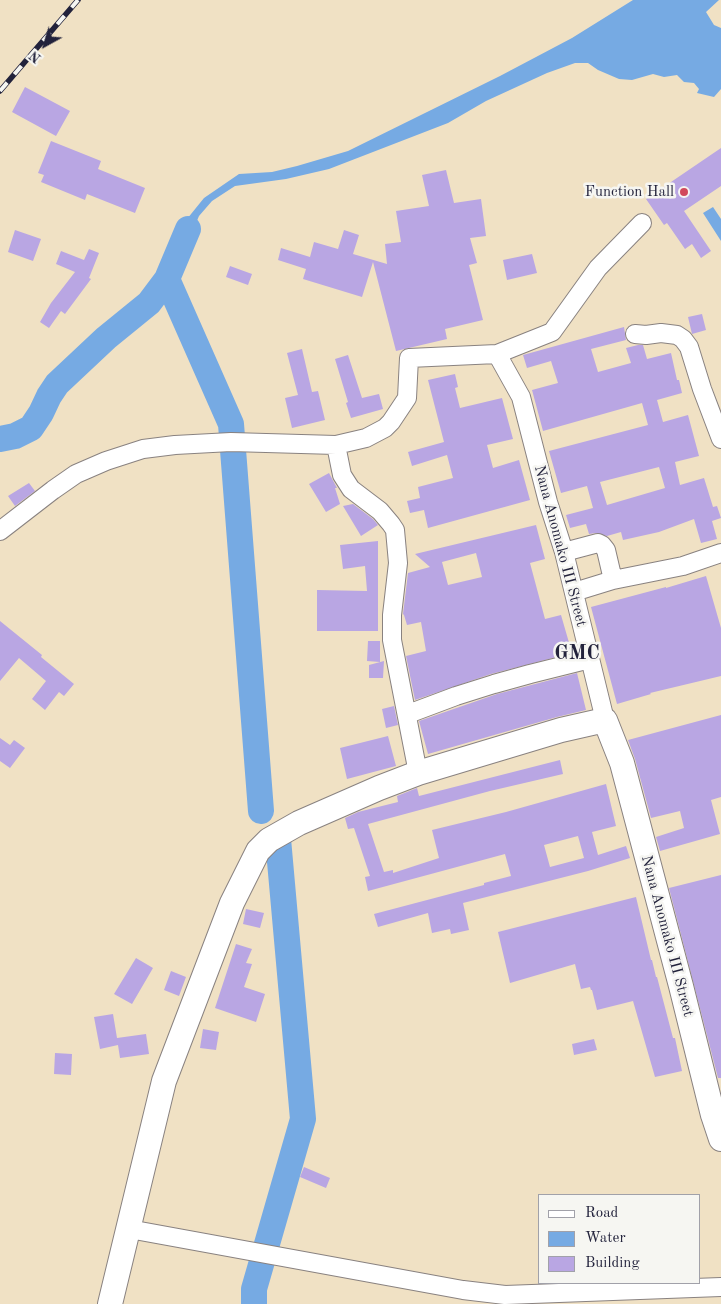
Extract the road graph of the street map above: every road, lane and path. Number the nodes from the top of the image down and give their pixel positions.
1 (642, 223) dead end
2 (635, 334) dead end
3 (497, 354) junction
4 (721, 439) edge
5 (336, 445) junction
6 (0, 531) edge
7 (564, 552) junction
8 (721, 553) edge
9 (613, 580) junction
10 (574, 592) junction
11 (590, 659) junction
12 (408, 714) junction
13 (605, 720) junction
14 (418, 773) junction
15 (721, 1139) edge
16 (129, 1229) junction
17 (721, 1287) edge
18 (110, 1304) edge

1 - 3 street
2 - 4 street
3 - 5 street
3 - 7 street, Nana Anomako III Street
5 - 6 street
5 - 12 street
7 - 9 street
7 - 10 street, Nana Anomako III Street
8 - 9 street
9 - 10 street
10 - 11 street, Nana Anomako III Street
11 - 12 street
11 - 13 street, Nana Anomako III Street
12 - 14 street
13 - 14 street
13 - 15 street, Nana Anomako III Street
14 - 16 street
16 - 17 street
16 - 18 street

